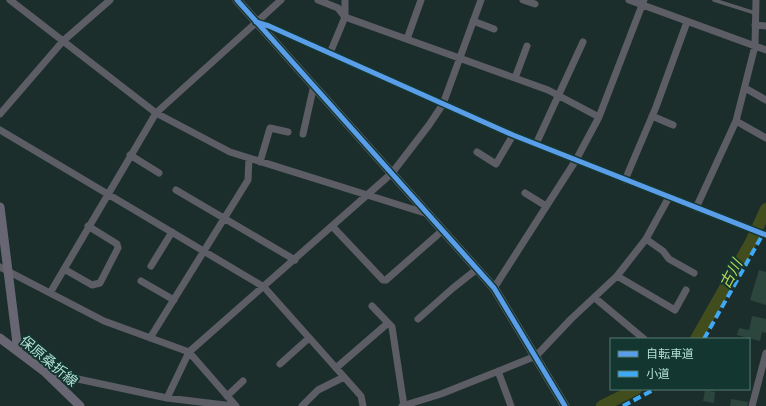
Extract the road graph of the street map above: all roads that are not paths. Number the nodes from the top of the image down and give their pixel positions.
1 (10, 0) edge
2 (110, 0) edge
3 (237, 0) edge
4 (281, 0) edge
5 (318, 0) edge
6 (344, 0) edge
7 (421, 0) edge
8 (481, 0) edge
9 (523, 0) edge
10 (630, 0) edge
11 (714, 0) edge
12 (756, 0) edge
13 (643, 2) edge
14 (535, 4) dead end
15 (755, 13) junction
16 (345, 17) junction
17 (473, 21) junction
18 (256, 22) junction
19 (687, 22) junction
20 (755, 24) junction
21 (766, 26) edge
22 (494, 29) dead end
23 (407, 39) junction
24 (63, 41) junction
25 (583, 42) dead end
26 (527, 46) dead end
27 (755, 46) junction
28 (766, 50) edge
29 (330, 53) junction
30 (460, 58) junction
31 (515, 78) junction
32 (314, 85) junction
33 (745, 88) junction
34 (559, 96) junction
35 (766, 100) edge
36 (443, 104) junction
37 (156, 113) junction
38 (0, 114) edge
39 (652, 116) junction
40 (599, 117) junction
41 (736, 121) junction
42 (673, 126) dead end
43 (0, 130) edge
44 (288, 132) dead end
45 (303, 134) dead end
46 (513, 135) junction
47 (766, 138) edge
48 (536, 144) junction
49 (478, 152) dead end
50 (130, 155) junction
51 (249, 158) junction
52 (576, 160) junction
53 (260, 162) junction
54 (392, 172) junction
55 (159, 173) dead end
56 (625, 180) junction
57 (176, 190) dead end
58 (107, 193) junction
59 (525, 193) dead end
60 (366, 195) junction
61 (669, 197) junction
62 (546, 206) junction
63 (0, 207) edge
64 (696, 208) junction
65 (428, 214) junction
66 (225, 218) junction
67 (88, 226) junction
68 (332, 226) junction
69 (443, 230) junction
70 (172, 232) junction
71 (763, 234) edge
72 (646, 239) junction
73 (204, 251) junction
74 (295, 260) junction
75 (150, 266) dead end
76 (4, 269) edge
77 (64, 269) junction
78 (477, 269) junction
79 (694, 273) dead end
80 (617, 276) junction
81 (141, 281) dead end
82 (264, 287) junction
83 (494, 288) junction
84 (686, 290) dead end
85 (50, 293) junction
86 (595, 298) junction
87 (174, 300) junction
88 (372, 306) dead end
89 (418, 319) dead end
90 (388, 323) junction
91 (0, 338) edge
92 (150, 338) junction
93 (309, 338) junction
94 (643, 338) edge
95 (18, 351) junction
96 (189, 352) junction
97 (766, 353) edge
98 (536, 356) junction
99 (280, 364) dead end
100 (336, 368) junction
101 (44, 372) junction
102 (498, 372) junction
103 (344, 377) junction
104 (244, 381) dead end
105 (227, 396) junction
106 (167, 398) junction
107 (185, 403) edge
108 (80, 406) edge
109 (234, 406) edge
110 (302, 406) edge
111 (363, 406) edge
112 (403, 406) edge
113 (511, 406) edge
114 (565, 406) edge
115 (752, 406) edge

1 - 24 street
2 - 24 street
3 - 18 street
4 - 18 street
5 - 16 street
6 - 16 street
7 - 23 street
8 - 17 street
9 - 14 street
10 - 13 street
11 - 15 lane
12 - 15 street
13 - 19 street
13 - 40 street
15 - 20 street
16 - 23 street
16 - 29 street
17 - 22 street
17 - 30 street
18 - 29 street
18 - 32 street
18 - 37 street
19 - 27 street
19 - 39 street
20 - 21 street
20 - 27 street
23 - 30 street
24 - 37 street
24 - 38 street
25 - 34 street
26 - 31 street
27 - 28 street
27 - 33 street
29 - 36 street
30 - 31 street
30 - 36 street
31 - 34 street
32 - 45 street
32 - 54 street
33 - 35 street
33 - 41 street
34 - 40 street
34 - 48 street
36 - 46 street
36 - 54 street
37 - 50 street
37 - 51 street
39 - 42 street
39 - 56 street
40 - 52 street
41 - 47 street
41 - 64 street
43 - 58 street
44 - 53 street
46 - 48 street
46 - 49 street
48 - 52 street
50 - 55 street
50 - 58 street
51 - 53 street
51 - 66 street
52 - 56 street
52 - 62 street
53 - 60 street
54 - 60 street
54 - 65 street
56 - 61 street
57 - 66 street
58 - 67 street
58 - 70 street
59 - 62 street
60 - 65 street
60 - 68 street
61 - 64 street
61 - 72 street
62 - 83 street
63 - 76 street
64 - 71 street
65 - 69 street
66 - 73 street
66 - 74 street
67 - 77 street
67 - 77 street
68 - 69 street
68 - 74 street
69 - 78 street
70 - 73 street
70 - 75 street
72 - 79 street
72 - 80 street
73 - 82 street
73 - 87 street
74 - 82 street
76 - 85 street
76 - 95 street
77 - 85 street
78 - 83 street
78 - 89 street
80 - 84 street
80 - 86 street
81 - 87 street
82 - 93 street
82 - 96 street
83 - 98 street
85 - 92 street
86 - 94 street
86 - 98 street
87 - 92 street
88 - 90 street
90 - 100 street
90 - 112 street
91 - 95 street, 保原桑折線
92 - 96 street
93 - 99 street
93 - 100 street
95 - 101 street, 保原桑折線
96 - 105 street
96 - 106 street
97 - 115 street
98 - 102 street
98 - 114 street
100 - 103 street
101 - 106 street
101 - 108 street, 保原桑折線
102 - 112 street
102 - 113 street
103 - 110 street
103 - 111 street
104 - 105 street
105 - 109 street
106 - 107 street
107 - 109 street

